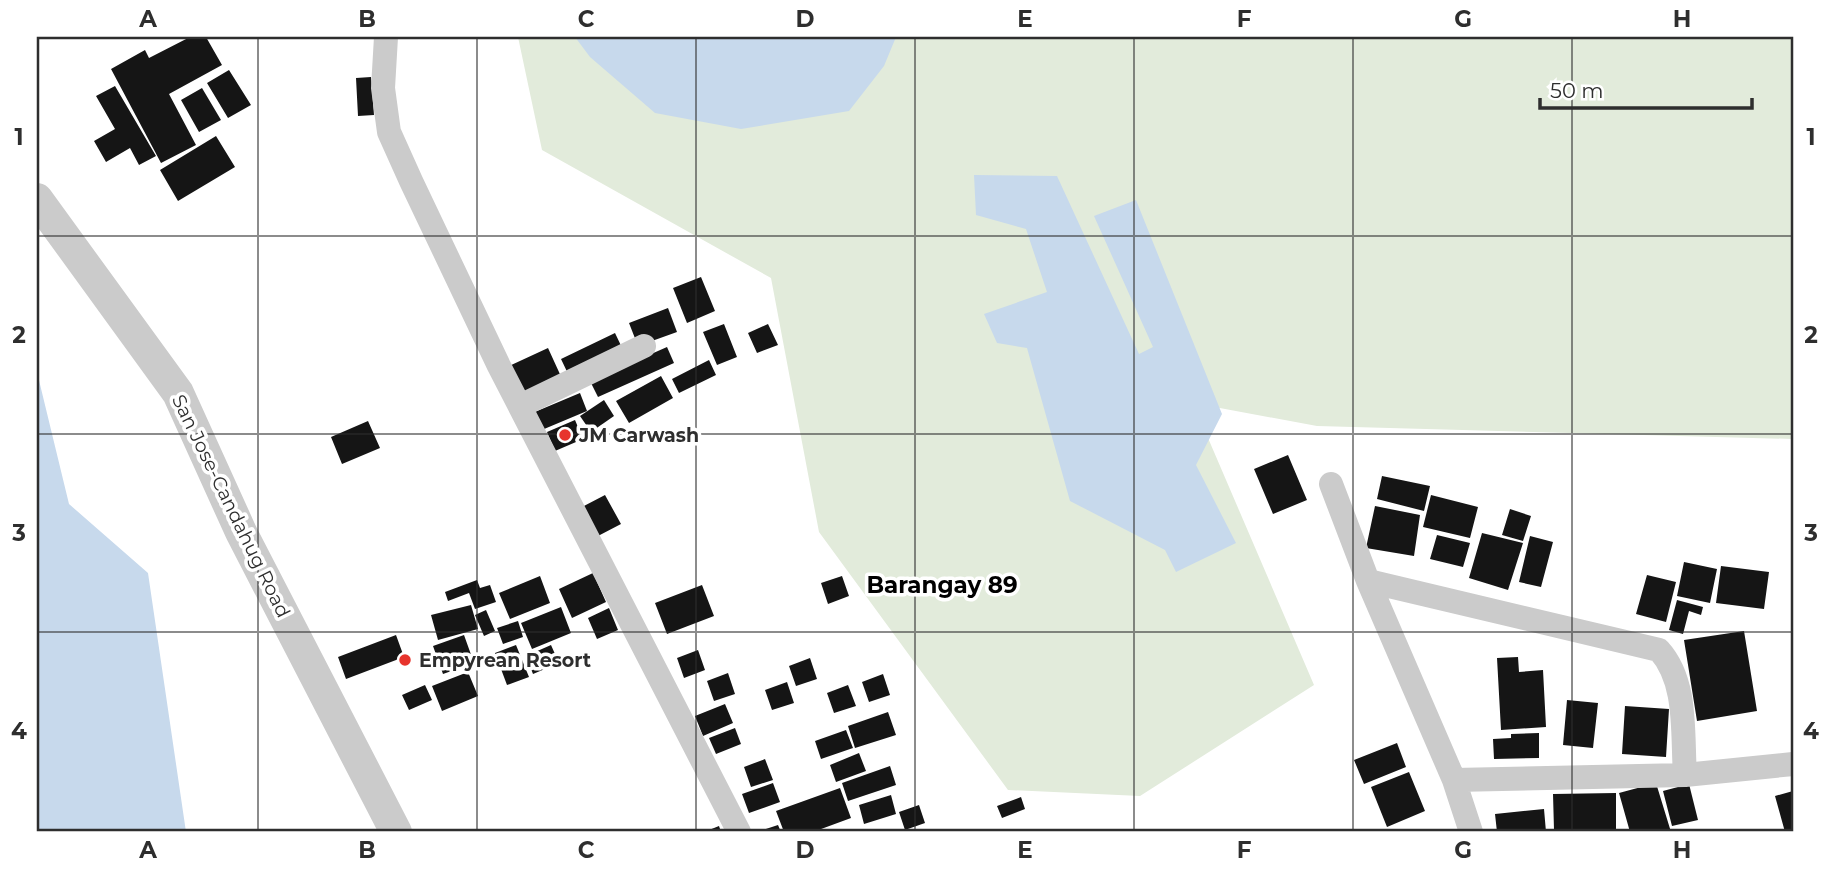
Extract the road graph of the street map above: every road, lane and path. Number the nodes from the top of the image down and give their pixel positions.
1 (386, 37) edge
2 (37, 199) edge
3 (644, 346) dead end
4 (520, 406) junction
5 (1331, 484) dead end
6 (1368, 581) junction
7 (1793, 764) edge
8 (1685, 775) junction
9 (1454, 780) junction
10 (396, 832) edge
11 (739, 832) edge
12 (1471, 832) edge

1 - 4 street
2 - 10 street, San Jose-Candahug Road
3 - 4 street
4 - 11 street
5 - 6 street
6 - 8 street
6 - 9 street
7 - 8 street
8 - 9 street
9 - 12 street

